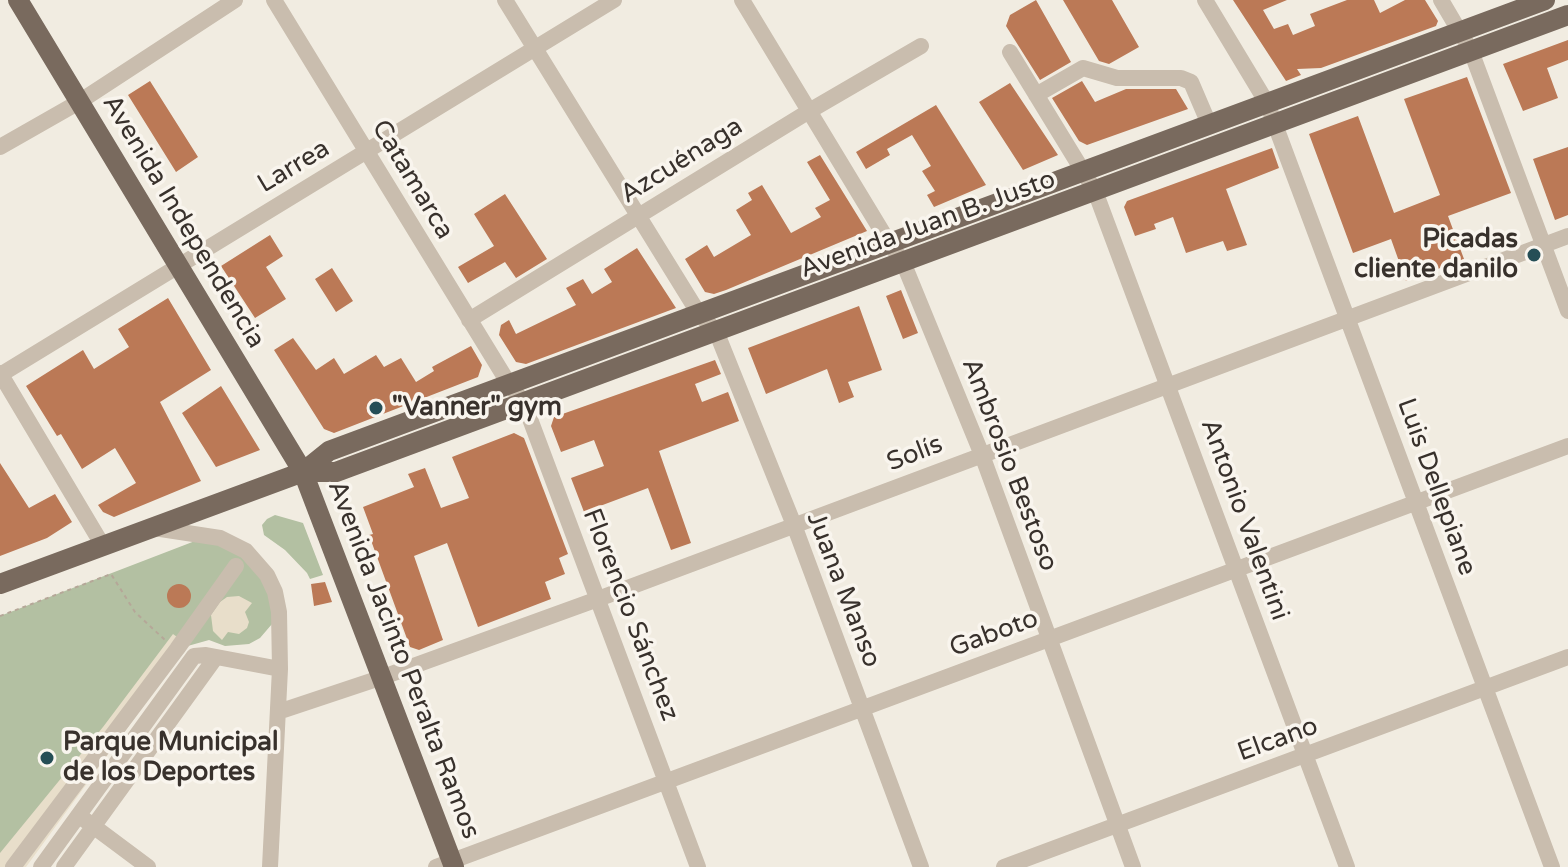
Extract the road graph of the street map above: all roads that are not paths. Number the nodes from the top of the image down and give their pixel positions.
1 (18, 0) edge
2 (235, 0) edge
3 (274, 0) edge
4 (505, 0) edge
5 (614, 0) edge
6 (742, 0) edge
7 (1205, 0) edge
8 (1441, 0) edge
9 (1545, 0) edge
10 (1568, 15) edge
11 (1460, 31) junction
12 (921, 46) dead end
13 (534, 49) junction
14 (1471, 51) junction
15 (1010, 52) dead end
16 (1036, 95) junction
17 (79, 102) junction
18 (1267, 103) junction
19 (811, 110) junction
20 (1209, 124) junction
21 (1275, 124) junction
22 (0, 147) edge
23 (366, 151) junction
24 (1083, 172) junction
25 (1095, 191) junction
26 (639, 216) junction
27 (1568, 236) edge
28 (889, 243) junction
29 (1543, 244) junction
30 (903, 262) junction
31 (179, 265) junction
32 (1568, 311) edge
33 (699, 314) junction
34 (1348, 317) junction
35 (469, 320) junction
36 (716, 331) junction
37 (0, 374) edge
38 (509, 384) junction
39 (1168, 385) junction
40 (524, 403) junction
41 (1568, 446) edge
42 (982, 455) junction
43 (303, 472) junction
44 (1416, 502) junction
45 (794, 525) junction
46 (152, 528) junction
47 (103, 546) junction
48 (236, 566) dead end
49 (1237, 569) junction
50 (0, 584) edge
51 (598, 599) junction
52 (1049, 639) junction
53 (216, 657) junction
54 (1568, 657) edge
55 (280, 669) junction
56 (383, 677) junction
57 (1486, 688) junction
58 (862, 709) junction
59 (278, 712) junction
60 (1305, 755) junction
61 (666, 781) junction
62 (79, 815) junction
63 (1117, 825) junction
64 (93, 826) junction
65 (447, 865) edge
66 (13, 867) edge
67 (41, 867) edge
68 (64, 867) edge
69 (148, 867) edge
70 (270, 867) edge
71 (698, 867) edge
72 (921, 867) edge
73 (1004, 867) edge
74 (1133, 867) edge
75 (1347, 867) edge
76 (1552, 867) edge

1 - 17 main road, Avenida Independencia
2 - 17 street
3 - 23 street, Catamarca
4 - 13 street
5 - 13 street, Larrea
6 - 19 street, Ambrosio Bestoso
7 - 18 street, Luis Dellepiane
8 - 11 street
9 - 11 main road, Avenida Juan B. Justo
10 - 14 main road, Avenida Juan B. Justo
11 - 14 street
11 - 18 main road, Avenida Juan B. Justo
12 - 19 street, Azcuénaga
13 - 23 street, Larrea
13 - 26 street
14 - 21 main road, Avenida Juan B. Justo
14 - 29 street
15 - 16 street, Antonio Valentini
16 - 20 street
16 - 24 street, Antonio Valentini
17 - 22 street
17 - 31 main road, Avenida Independencia
18 - 20 main road, Avenida Juan B. Justo
18 - 21 street, Luis Dellepiane
19 - 26 street, Azcuénaga
19 - 28 street, Ambrosio Bestoso
20 - 24 main road, Avenida Juan B. Justo
21 - 25 main road, Avenida Juan B. Justo
21 - 34 street, Luis Dellepiane
23 - 31 street, Larrea
23 - 35 street, Catamarca
24 - 25 street, Antonio Valentini
24 - 28 main road, Avenida Juan B. Justo
25 - 30 main road, Avenida Juan B. Justo
25 - 39 street, Antonio Valentini
26 - 33 street
26 - 35 street, Azcuénaga
27 - 29 street, Solís
28 - 30 street, Ambrosio Bestoso
28 - 33 main road, Avenida Juan B. Justo
29 - 32 street
29 - 34 street, Solís
30 - 36 main road, Avenida Juan B. Justo
30 - 42 street, Ambrosio Bestoso
31 - 37 street, Larrea
31 - 43 main road, Avenida Independencia
33 - 36 street
33 - 38 main road, Avenida Juan B. Justo
34 - 39 street, Solís
34 - 44 street, Luis Dellepiane
35 - 38 street, Catamarca
36 - 40 main road, Avenida Juan B. Justo
36 - 45 street, Juana Manso
37 - 47 street
38 - 40 street, Florencio Sánchez
38 - 43 main road, Avenida Juan B. Justo
39 - 42 street, Solís
39 - 49 street, Antonio Valentini
40 - 43 main road, Avenida Juan B. Justo
40 - 51 street, Florencio Sánchez
41 - 44 street, Gaboto
42 - 45 street, Solís
42 - 52 street, Ambrosio Bestoso
43 - 46 main road, Avenida Juan B. Justo
43 - 56 main road, Avenida Jacinto Peralta Ramos
44 - 49 street, Gaboto
44 - 57 street, Luis Dellepiane
45 - 51 street, Solís
45 - 58 street, Juana Manso
46 - 47 main road, Avenida Juan B. Justo
46 - 55 street
47 - 50 main road, Avenida Juan B. Justo
48 - 66 street
49 - 52 street, Gaboto
49 - 60 street, Antonio Valentini
51 - 56 street, Solís
51 - 61 street, Florencio Sánchez
52 - 58 street, Gaboto
52 - 63 street, Ambrosio Bestoso
53 - 55 street
53 - 62 street
53 - 64 street
54 - 57 street, Elcano
55 - 59 street
56 - 59 street, Solís
56 - 65 main road, Avenida Jacinto Peralta Ramos
57 - 60 street, Elcano
57 - 76 street, Luis Dellepiane
58 - 61 street, Gaboto
58 - 72 street, Juana Manso
59 - 70 street
60 - 63 street, Elcano
60 - 75 street, Antonio Valentini
61 - 65 street, Gaboto
61 - 71 street, Florencio Sánchez
62 - 64 street
62 - 67 street
63 - 73 street, Elcano
63 - 74 street, Ambrosio Bestoso
64 - 68 street
64 - 69 street

